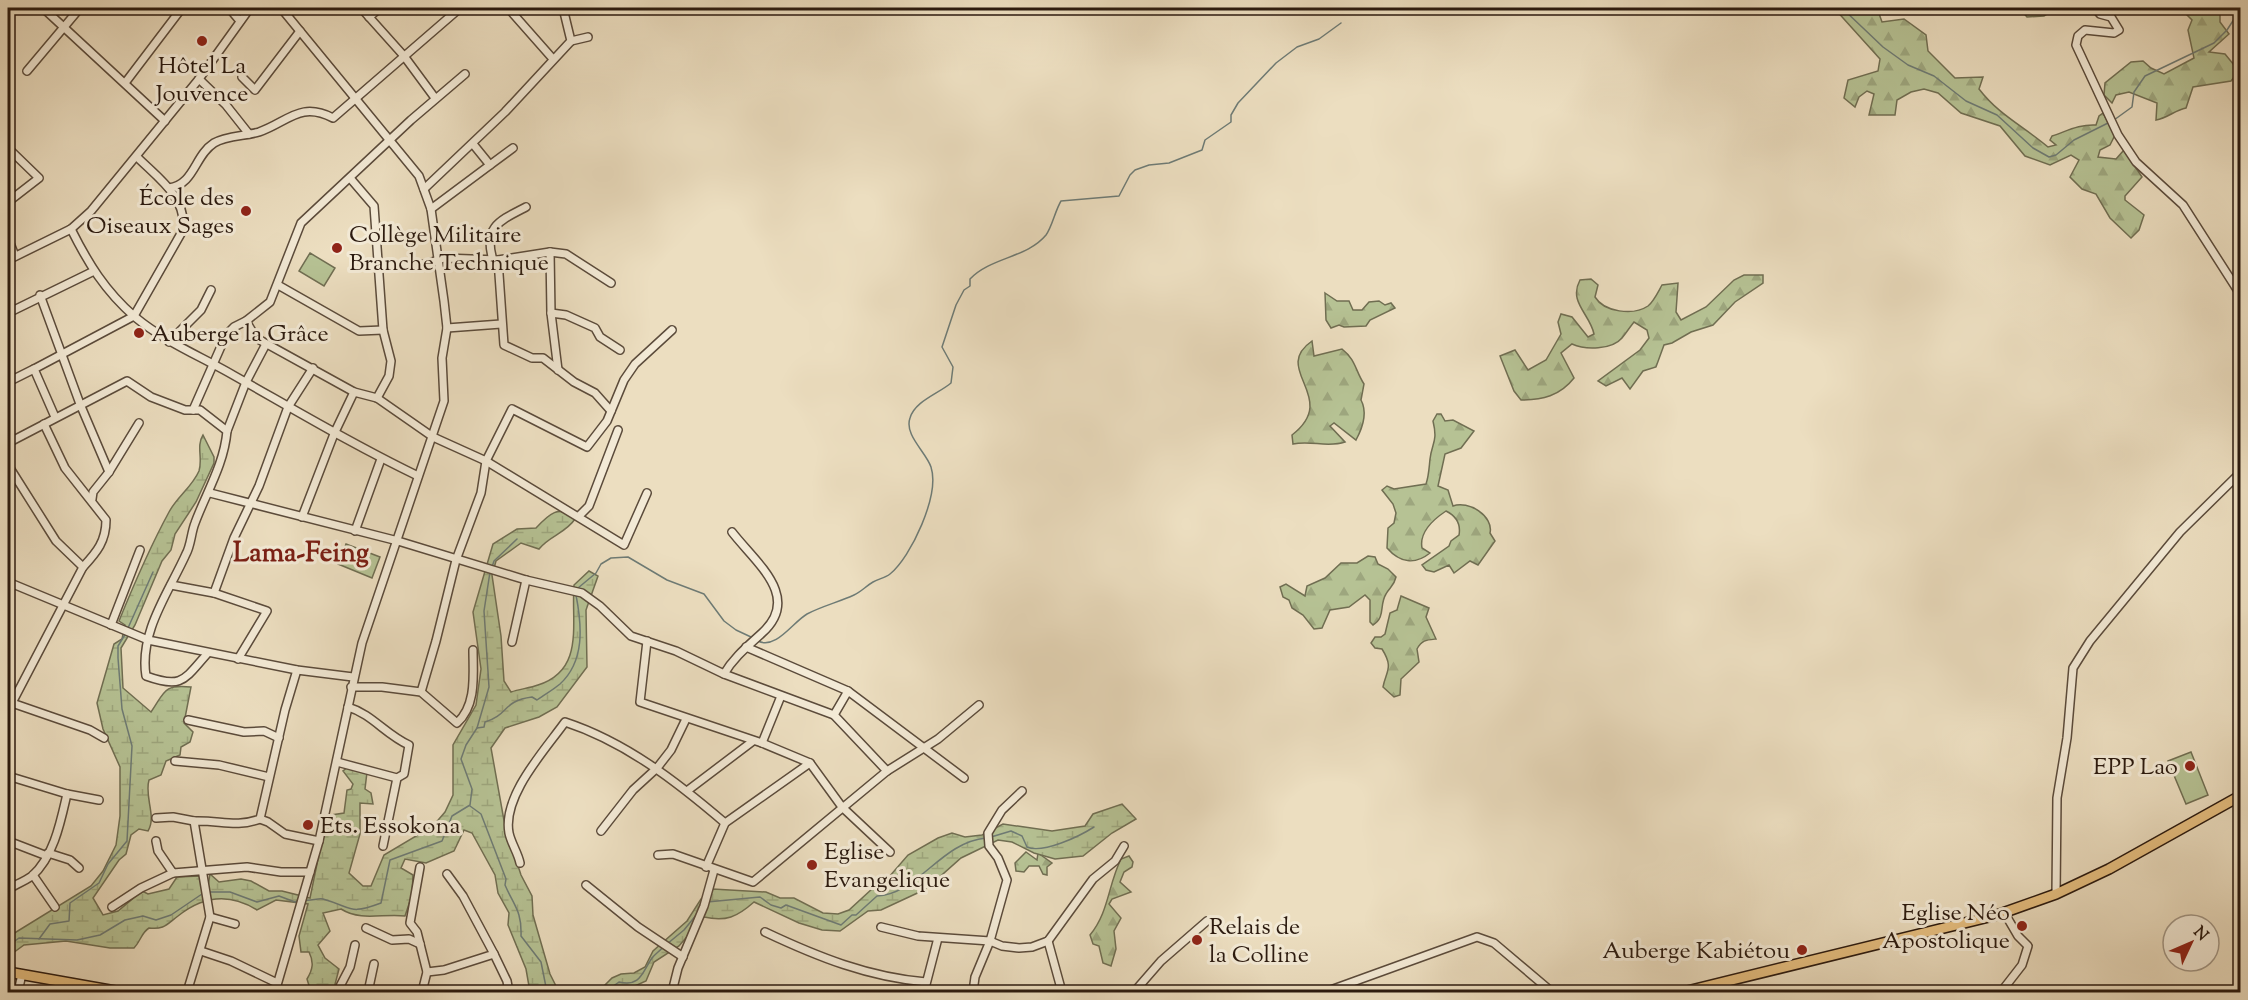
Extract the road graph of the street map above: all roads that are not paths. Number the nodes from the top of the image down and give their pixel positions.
1 (43, 8) edge
2 (80, 8) edge
3 (182, 8) edge
4 (229, 8) edge
5 (250, 8) edge
6 (281, 8) edge
7 (361, 8) edge
8 (380, 8) edge
9 (460, 8) edge
10 (508, 8) edge
11 (563, 8) edge
12 (2095, 8) edge
13 (369, 17) junction
14 (240, 21) junction
15 (64, 28) junction
16 (300, 31) junction
17 (588, 37) dead end
18 (571, 41) junction
19 (404, 56) junction
20 (553, 59) junction
21 (27, 71) dead end
22 (465, 74) dead end
23 (242, 77) dead end
24 (199, 79) junction
25 (124, 83) junction
26 (358, 98) junction
27 (435, 98) junction
28 (165, 121) junction
29 (249, 135) junction
30 (390, 139) junction
31 (473, 144) junction
32 (8, 148) edge
33 (513, 148) dead end
34 (137, 157) junction
35 (490, 165) junction
36 (350, 178) junction
37 (169, 188) junction
38 (424, 189) junction
39 (8, 202) edge
40 (526, 207) dead end
41 (431, 209) junction
42 (71, 229) junction
43 (8, 238) edge
44 (550, 252) junction
45 (15, 256) junction
46 (8, 260) edge
47 (437, 260) junction
48 (496, 260) junction
49 (378, 268) junction
50 (92, 272) junction
51 (611, 283) dead end
52 (279, 285) junction
53 (210, 290) dead end
54 (2241, 294) edge
55 (40, 295) junction
56 (8, 313) edge
57 (551, 313) junction
58 (134, 316) junction
59 (246, 321) junction
60 (501, 324) junction
61 (447, 328) junction
62 (383, 330) junction
63 (672, 330) dead end
64 (169, 342) junction
65 (266, 344) junction
66 (620, 350) dead end
67 (63, 356) junction
68 (212, 363) junction
69 (313, 368) junction
70 (34, 369) junction
71 (558, 370) junction
72 (8, 382) edge
73 (246, 382) junction
74 (354, 392) junction
75 (377, 398) junction
76 (80, 404) junction
77 (288, 407) junction
78 (193, 410) junction
79 (611, 411) junction
80 (55, 417) junction
81 (139, 423) dead end
82 (44, 424) junction
83 (618, 430) dead end
84 (227, 431) junction
85 (334, 434) junction
86 (433, 437) junction
87 (8, 443) edge
88 (381, 459) junction
89 (486, 461) junction
90 (8, 465) edge
91 (109, 472) junction
92 (2241, 473) edge
93 (418, 476) junction
94 (210, 493) junction
95 (647, 493) dead end
96 (92, 499) junction
97 (250, 502) junction
98 (579, 516) junction
99 (302, 517) junction
100 (355, 531) junction
101 (732, 532) dead end
102 (398, 541) junction
103 (140, 550) dead end
104 (456, 560) junction
105 (83, 567) junction
106 (526, 580) junction
107 (8, 583) edge
108 (171, 585) junction
109 (214, 593) junction
110 (64, 604) junction
111 (111, 625) junction
112 (148, 640) junction
113 (647, 641) junction
114 (512, 642) dead end
115 (746, 647) junction
116 (473, 650) dead end
117 (207, 654) junction
118 (238, 659) junction
119 (297, 670) junction
120 (724, 674) junction
121 (353, 677) junction
122 (351, 687) junction
123 (848, 691) junction
124 (421, 692) junction
125 (781, 696) junction
126 (10, 703) edge
127 (979, 705) dead end
128 (348, 707) junction
129 (8, 714) edge
130 (834, 715) junction
131 (686, 719) junction
132 (188, 720) dead end
133 (104, 738) dead end
134 (279, 738) junction
135 (753, 741) junction
136 (762, 743) junction
137 (923, 748) junction
138 (176, 761) dead end
139 (337, 762) junction
140 (810, 763) junction
141 (657, 768) junction
142 (888, 771) junction
143 (8, 776) edge
144 (269, 777) junction
145 (398, 778) junction
146 (964, 778) dead end
147 (687, 791) junction
148 (1022, 791) dead end
149 (67, 794) junction
150 (2241, 795) edge
151 (99, 800) dead end
152 (843, 807) junction
153 (156, 818) dead end
154 (260, 819) junction
155 (194, 821) junction
156 (725, 824) junction
157 (601, 831) dead end
158 (8, 841) edge
159 (156, 841) dead end
160 (319, 841) junction
161 (383, 846) dead end
162 (1124, 846) dead end
163 (890, 852) dead end
164 (47, 854) junction
165 (658, 855) dead end
166 (520, 863) dead end
167 (420, 867) dead end
168 (706, 867) junction
169 (79, 868) dead end
170 (204, 870) junction
171 (714, 870) junction
172 (310, 872) junction
173 (173, 873) junction
174 (447, 874) dead end
175 (33, 875) junction
176 (586, 885) dead end
177 (8, 890) edge
178 (2056, 894) junction
179 (55, 907) dead end
180 (112, 907) dead end
181 (2004, 912) junction
182 (210, 917) junction
183 (1207, 921) dead end
184 (235, 924) dead end
185 (881, 927) dead end
186 (366, 928) dead end
187 (765, 932) dead end
188 (938, 938) junction
189 (990, 941) junction
190 (1048, 941) junction
191 (355, 945) dead end
192 (420, 945) junction
193 (201, 951) junction
194 (494, 954) junction
195 (683, 957) junction
196 (374, 964) dead end
197 (8, 972) edge
198 (427, 972) junction
199 (22, 974) junction
200 (926, 982) junction
201 (277, 983) junction
202 (1721, 988) edge
203 (18, 993) edge
204 (121, 993) edge
205 (187, 993) edge
206 (275, 993) edge
207 (337, 993) edge
208 (368, 993) edge
209 (422, 993) edge
210 (508, 993) edge
211 (672, 993) edge
212 (924, 993) edge
213 (973, 993) edge
214 (1062, 993) edge
215 (1134, 993) edge
216 (1325, 993) edge
217 (1552, 993) edge
218 (1683, 993) edge
219 (2001, 993) edge

1 - 15 street
2 - 15 street
3 - 25 street
4 - 14 street
5 - 14 street
6 - 16 street
7 - 13 street
8 - 13 street
9 - 19 street
10 - 20 street
11 - 18 street
12 - 54 street
13 - 19 street
14 - 24 street
15 - 21 street
15 - 25 street
16 - 23 street
16 - 26 street
17 - 18 street
18 - 20 street
19 - 26 street
19 - 27 street
20 - 31 street
22 - 27 street
24 - 28 street
24 - 29 street
25 - 28 street
26 - 29 street
26 - 30 street
27 - 30 street
28 - 34 street
29 - 37 street
30 - 36 street
30 - 38 street
31 - 35 street
31 - 38 street
32 - 39 street
33 - 35 street
34 - 37 street
34 - 42 street
35 - 41 street
36 - 49 street
36 - 52 street
37 - 58 street
38 - 41 street
40 - 48 street
41 - 47 street
42 - 45 street
42 - 50 street
43 - 45 street
44 - 48 street
44 - 51 street
44 - 57 street
45 - 46 street
47 - 48 street
47 - 49 street
47 - 61 street
48 - 60 street
49 - 62 street
50 - 55 street
50 - 58 street
52 - 59 street
52 - 62 street
53 - 64 street
55 - 56 street
55 - 67 street
57 - 66 street
57 - 71 street
58 - 64 street
58 - 67 street
59 - 65 street
59 - 68 street
60 - 61 street
60 - 71 street
61 - 86 street
62 - 75 street
63 - 79 street
64 - 68 street
65 - 69 street
65 - 73 street
67 - 70 street
67 - 76 street
68 - 73 street
68 - 78 street
69 - 74 street
69 - 77 street
70 - 72 street
70 - 80 street
71 - 79 street
73 - 77 street
73 - 84 street
74 - 75 street
74 - 85 street
75 - 86 street
76 - 78 street
76 - 80 street
76 - 91 street
77 - 85 street
77 - 97 street
78 - 84 street
79 - 89 street
80 - 82 street
81 - 91 street
82 - 87 street
82 - 96 street
83 - 98 street
84 - 94 street
85 - 88 street
85 - 99 street
86 - 89 street
86 - 93 street
88 - 93 street
88 - 100 street
89 - 98 street
89 - 104 street
90 - 105 street
91 - 96 street
92 - 178 street
93 - 102 street
94 - 97 street
94 - 108 street
95 - 98 street
96 - 105 street
97 - 99 street
97 - 109 street
99 - 100 street
100 - 102 street
101 - 115 street
102 - 104 street
102 - 121 street
103 - 111 street
104 - 106 street
104 - 124 street
105 - 110 street
106 - 113 street
106 - 114 street
107 - 110 street
108 - 109 street
108 - 112 street
109 - 118 street
110 - 111 street
110 - 126 street
111 - 112 street
112 - 117 street
112 - 117 street
113 - 120 street
113 - 131 street
115 - 120 street
115 - 123 street
116 - 124 street
117 - 118 street
118 - 119 street
119 - 121 street
119 - 134 street
120 - 125 street
121 - 122 street
122 - 124 street
122 - 128 street
123 - 130 street
123 - 137 street
125 - 130 street
125 - 136 street
126 - 129 street
126 - 133 street
127 - 137 street
128 - 139 street
128 - 145 street
130 - 142 street
131 - 135 street
131 - 141 street
132 - 134 street
134 - 144 street
135 - 136 street
135 - 147 street
136 - 140 street
137 - 142 street
137 - 146 street
138 - 144 street
139 - 145 street
139 - 160 street
140 - 152 street
140 - 156 street
141 - 147 street
141 - 157 street
141 - 166 street
142 - 152 street
143 - 149 street
144 - 154 street
145 - 161 street
147 - 156 street
148 - 189 street
149 - 151 street
149 - 164 street
150 - 178 main road
152 - 163 street
152 - 171 street
153 - 155 street
154 - 155 street
154 - 160 street
155 - 170 street
156 - 168 street
158 - 164 street
159 - 173 street
160 - 172 street
162 - 190 street
164 - 169 street
164 - 175 street
165 - 168 street
167 - 192 street
168 - 171 street
170 - 172 street
170 - 173 street
170 - 182 street
171 - 195 street
172 - 201 street
173 - 180 street
174 - 194 street
175 - 177 street
175 - 179 street
176 - 195 street
178 - 181 main road
181 - 202 main road
181 - 219 street
182 - 184 street
182 - 193 street
183 - 215 street
185 - 188 street
186 - 192 street
187 - 200 street
188 - 189 street
188 - 200 street
189 - 190 street
189 - 213 street
190 - 214 street
191 - 207 street
192 - 198 street
193 - 201 street
193 - 205 street
194 - 198 street
194 - 210 street
195 - 211 street
196 - 208 street
197 - 199 main road
198 - 209 street
199 - 203 street
199 - 204 main road
200 - 212 street
201 - 206 street
202 - 218 main road
216 - 217 street

